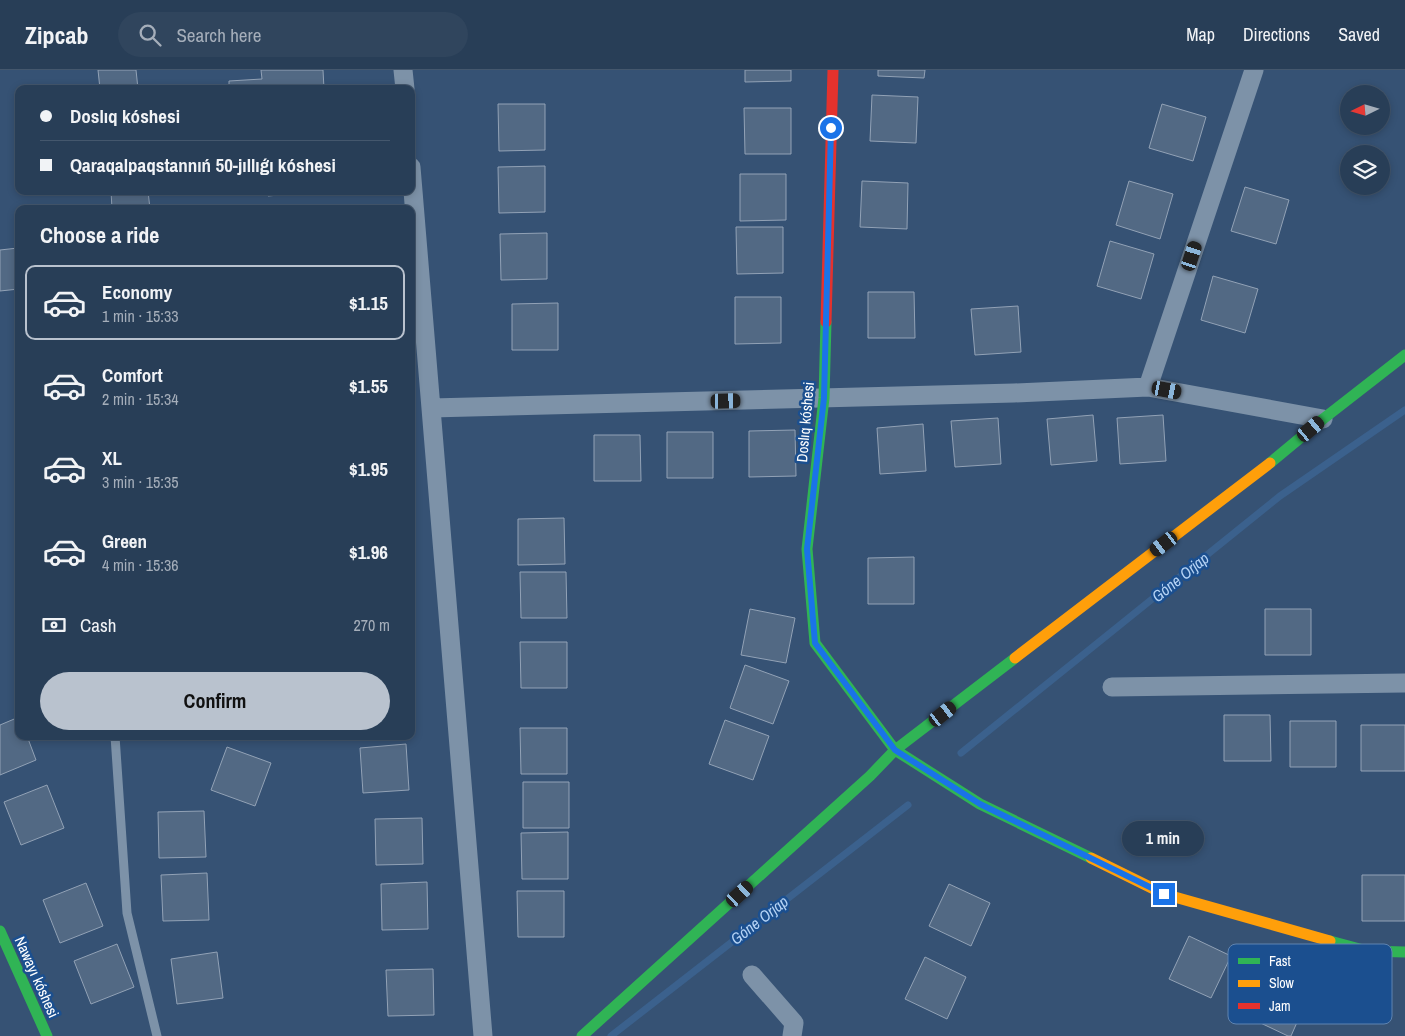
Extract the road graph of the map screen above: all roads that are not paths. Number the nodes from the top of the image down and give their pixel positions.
1 (403, 70) edge
2 (833, 70) edge
3 (1254, 70) edge
4 (405, 85) edge
5 (415, 215) edge
6 (1405, 355) edge
7 (1148, 387) junction
8 (824, 398) junction
9 (431, 408) junction
10 (1323, 419) junction
11 (1405, 683) edge
12 (1112, 687) dead end
13 (115, 740) edge
14 (895, 750) junction
15 (0, 931) edge
16 (1342, 944) edge
17 (1392, 952) edge
18 (1405, 952) edge
19 (752, 975) dead end
20 (47, 1036) edge
21 (157, 1036) edge
22 (482, 1036) edge
23 (582, 1036) edge
24 (792, 1036) edge

1 - 4 street
2 - 8 street, Doslıq kóshesi
3 - 7 street
5 - 9 street
6 - 10 street
7 - 8 street
7 - 10 street
8 - 9 street
8 - 14 street, Doslıq kóshesi
9 - 22 street
10 - 14 street
11 - 12 street
13 - 21 lane
14 - 16 street
14 - 23 street
15 - 20 street, Nawayı kóshesi
17 - 18 street
19 - 24 street

